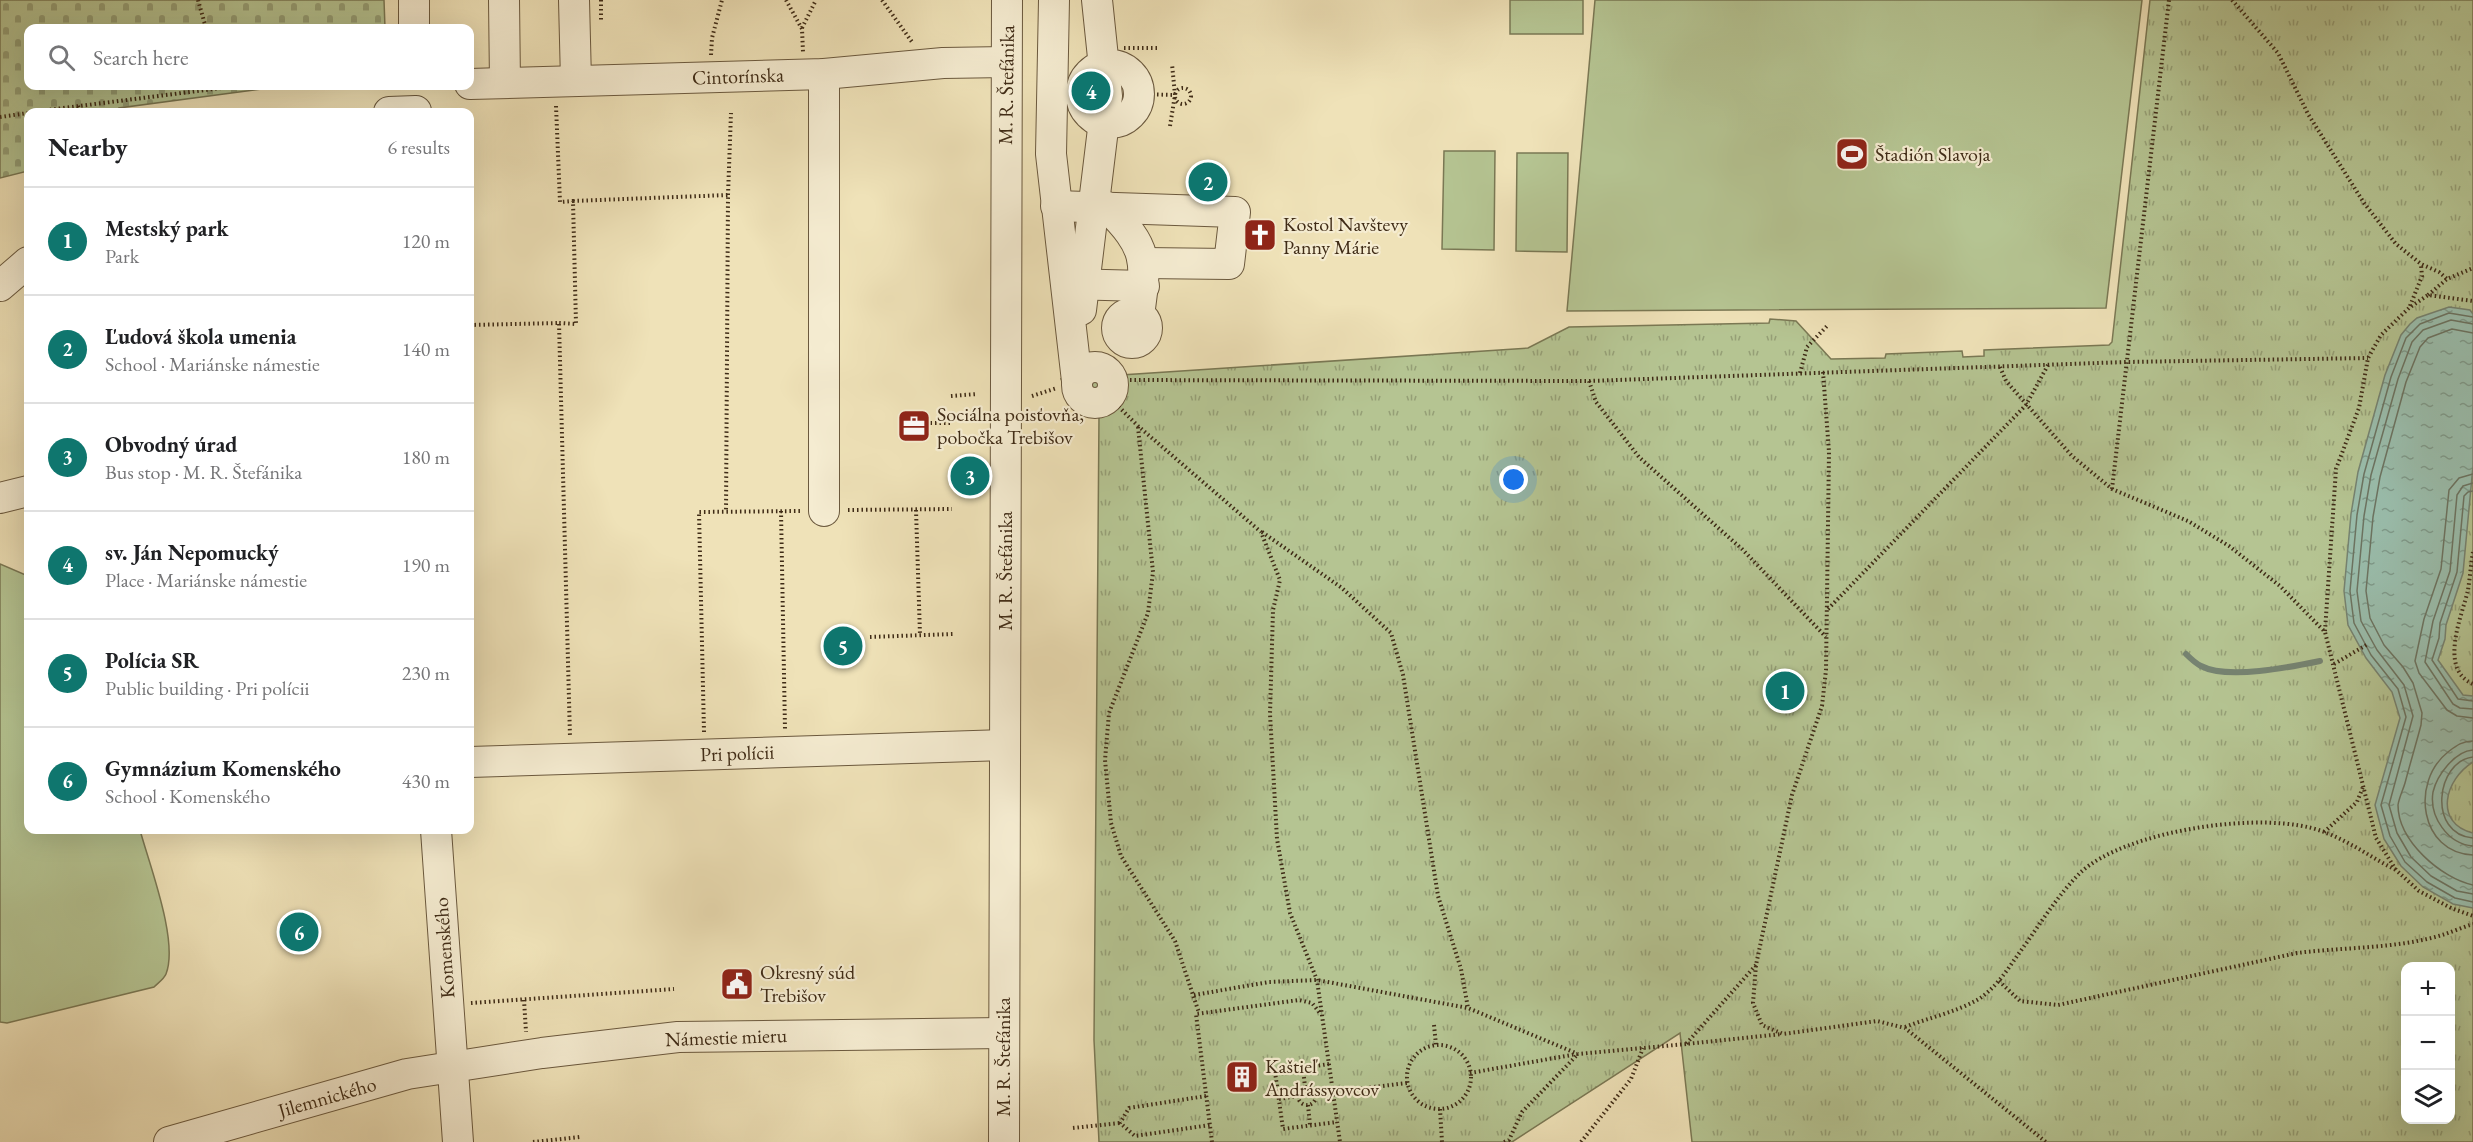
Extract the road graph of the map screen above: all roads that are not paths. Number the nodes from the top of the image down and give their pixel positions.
1 (414, 0) edge
2 (504, 0) edge
3 (592, 0) edge
4 (1007, 0) edge
5 (1054, 0) edge
6 (1097, 0) edge
7 (414, 24) edge
8 (1054, 51) junction
9 (1006, 62) junction
10 (1103, 66) junction
11 (814, 74) junction
12 (566, 81) junction
13 (505, 83) junction
14 (474, 84) edge
15 (1080, 95) junction
16 (1105, 123) junction
17 (1052, 140) junction
18 (1056, 206) junction
19 (1100, 206) junction
20 (24, 265) edge
21 (1075, 285) junction
22 (0, 286) edge
23 (1139, 303) junction
24 (1075, 314) junction
25 (824, 511) dead end
26 (1005, 745) junction
27 (474, 762) edge
28 (436, 834) edge
29 (1003, 1033) junction
30 (451, 1066) junction
31 (169, 1142) edge
32 (458, 1142) edge
33 (1004, 1142) edge

1 - 7 street
2 - 13 street
3 - 12 street
4 - 9 street, M. R. Štefánika
5 - 8 street
6 - 10 street
8 - 15 street
8 - 17 street
9 - 11 street, Cintorínska
9 - 26 street, M. R. Štefánika
10 - 15 street
10 - 16 street
10 - 16 street
11 - 12 street, Cintorínska
11 - 25 street
12 - 13 street, Cintorínska
13 - 14 street, Cintorínska
15 - 16 street
15 - 17 street
16 - 19 street
17 - 18 street
18 - 19 street
18 - 21 street
19 - 21 street
19 - 23 street
19 - 23 street
20 - 22 street
21 - 23 street
21 - 24 street
23 - 24 street
23 - 24 street
26 - 27 street, Pri polícii
26 - 29 street, M. R. Štefánika
28 - 30 street, Komenského
29 - 30 street, Námestie mieru
29 - 33 street, M. R. Štefánika
30 - 31 street, Jilemnického
30 - 32 street, Komenského

